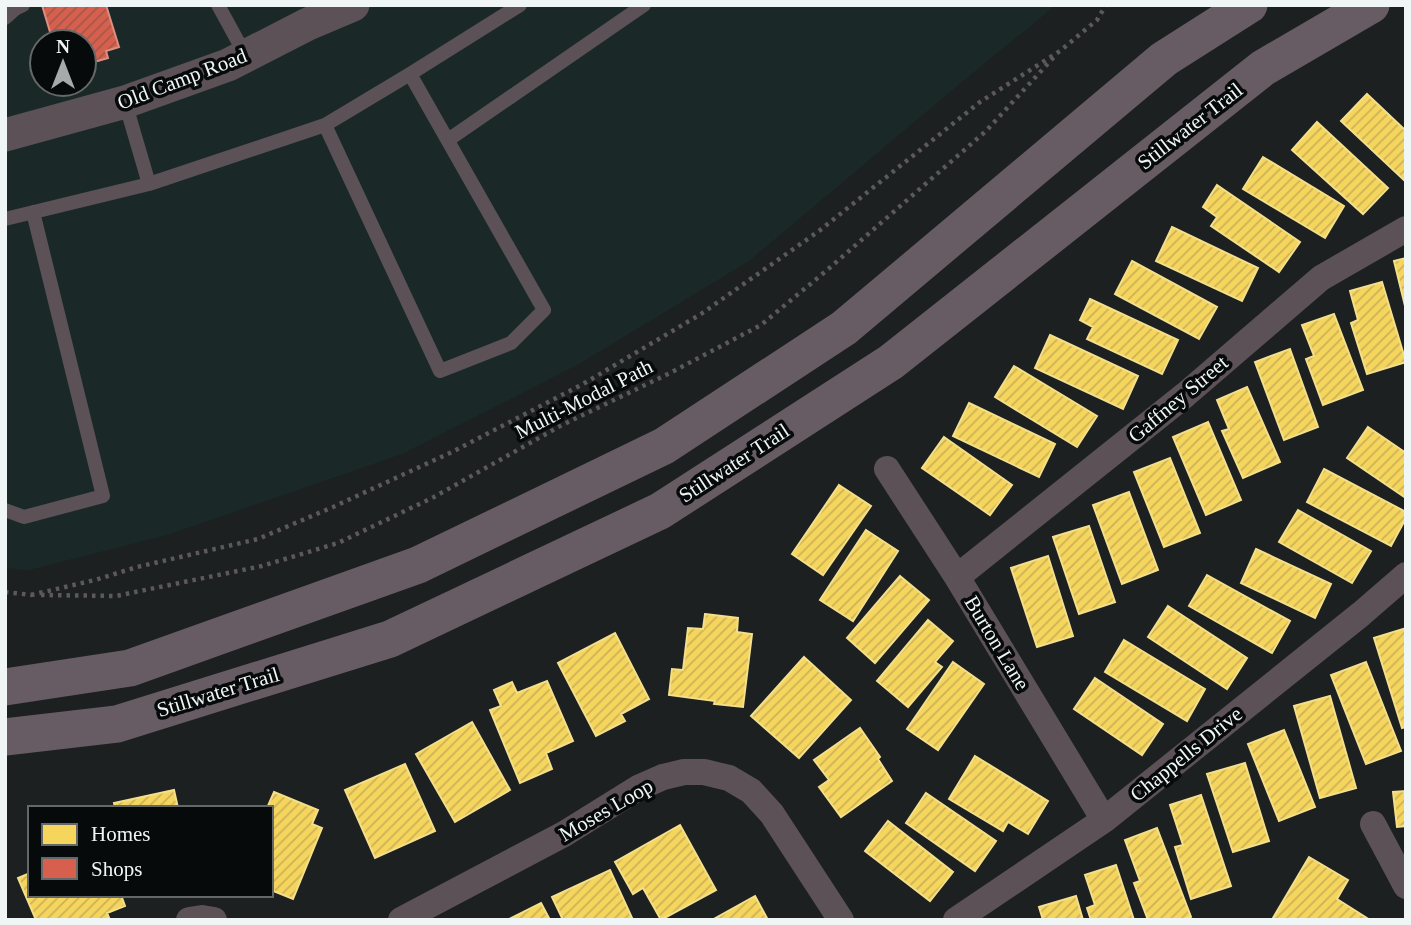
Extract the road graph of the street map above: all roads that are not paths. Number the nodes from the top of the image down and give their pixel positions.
1 (23, 5) edge
2 (218, 5) edge
3 (353, 5) edge
4 (520, 5) edge
5 (644, 5) edge
6 (1249, 5) edge
7 (1371, 5) edge
8 (5, 18) edge
9 (246, 56) junction
10 (410, 74) junction
11 (125, 102) junction
12 (325, 125) junction
13 (5, 135) edge
14 (448, 141) junction
15 (149, 184) junction
16 (33, 212) junction
17 (5, 219) edge
18 (1406, 229) edge
19 (887, 468) dead end
20 (5, 510) edge
21 (1406, 575) edge
22 (957, 577) junction
23 (5, 687) edge
24 (5, 737) edge
25 (1104, 820) junction
26 (1373, 824) dead end
27 (1406, 886) edge
28 (189, 920) edge
29 (214, 920) edge
30 (401, 920) edge
31 (841, 920) edge
32 (956, 920) edge

1 - 8 lane
2 - 9 lane
3 - 9 street, Old Camp Road
4 - 10 lane
5 - 14 lane
6 - 23 main road
7 - 24 main road, Stillwater Trail
9 - 11 street, Old Camp Road
10 - 12 lane
10 - 14 lane
11 - 13 street, Old Camp Road
11 - 15 lane
12 - 14 lane
12 - 15 lane
15 - 16 lane
16 - 17 lane
16 - 20 lane
18 - 22 street, Gaffney Street
19 - 22 street, Burton Lane
21 - 25 street, Chappells Drive
22 - 25 street, Burton Lane
25 - 32 street, Chappells Drive
26 - 27 street
28 - 29 street
30 - 31 street, Moses Loop

